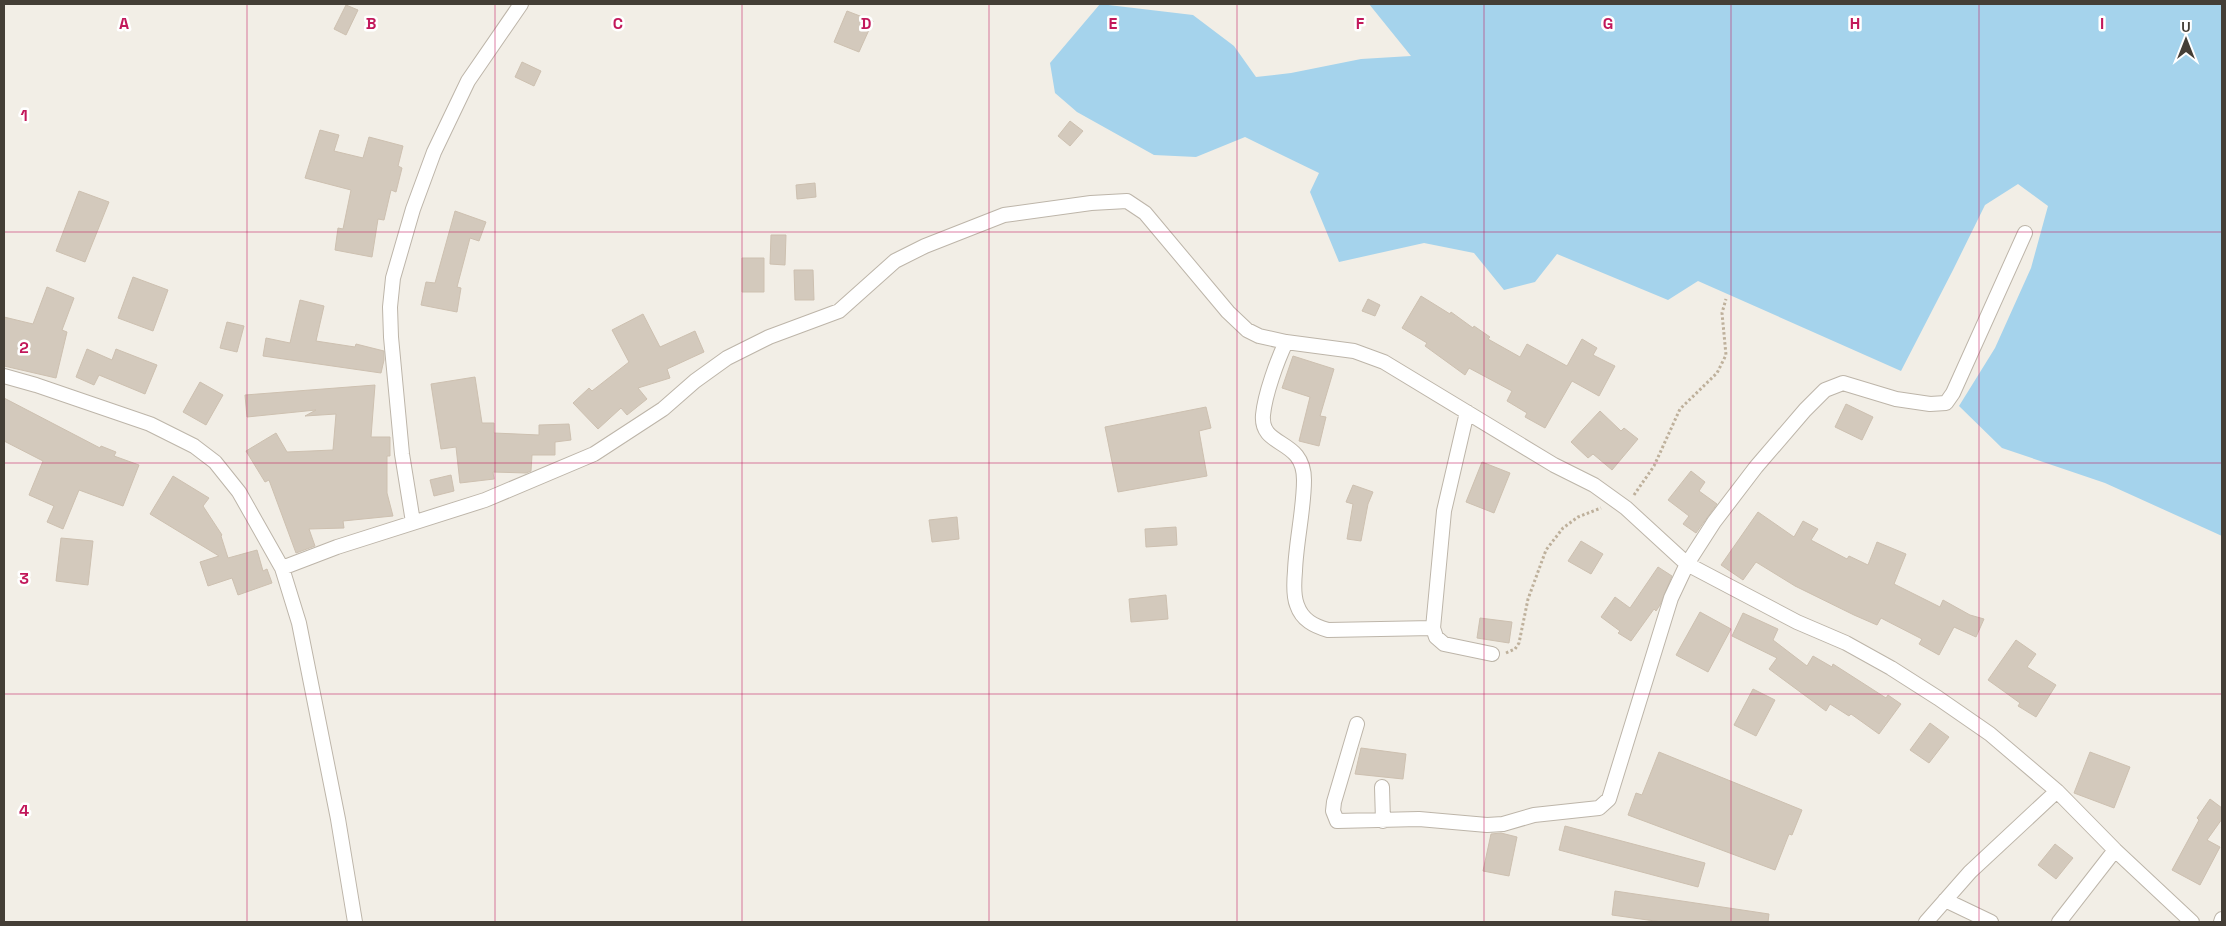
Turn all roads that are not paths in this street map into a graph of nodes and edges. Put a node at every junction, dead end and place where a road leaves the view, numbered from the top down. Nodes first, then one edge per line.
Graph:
1 (521, 4) edge
2 (2025, 233) dead end
3 (1286, 342) junction
4 (4, 376) edge
5 (1467, 412) junction
6 (413, 522) junction
7 (1687, 564) junction
8 (282, 568) junction
9 (1433, 628) junction
10 (1492, 654) road end
11 (1357, 724) dead end
12 (1382, 786) dead end
13 (2057, 791) junction
14 (1383, 821) junction
15 (2115, 850) junction
16 (1945, 900) junction
17 (2186, 920) edge
18 (355, 922) edge
19 (1926, 922) edge
20 (1991, 922) edge
21 (2059, 922) edge

1 - 6 street
2 - 7 street
3 - 5 street
3 - 6 street
3 - 9 street
4 - 8 street
5 - 7 street
5 - 9 street
6 - 8 street
7 - 13 street
7 - 14 street
8 - 18 street
9 - 10 street
11 - 14 street
12 - 14 street
13 - 15 street
13 - 16 street
15 - 17 street
15 - 21 street
16 - 19 street
16 - 20 street

